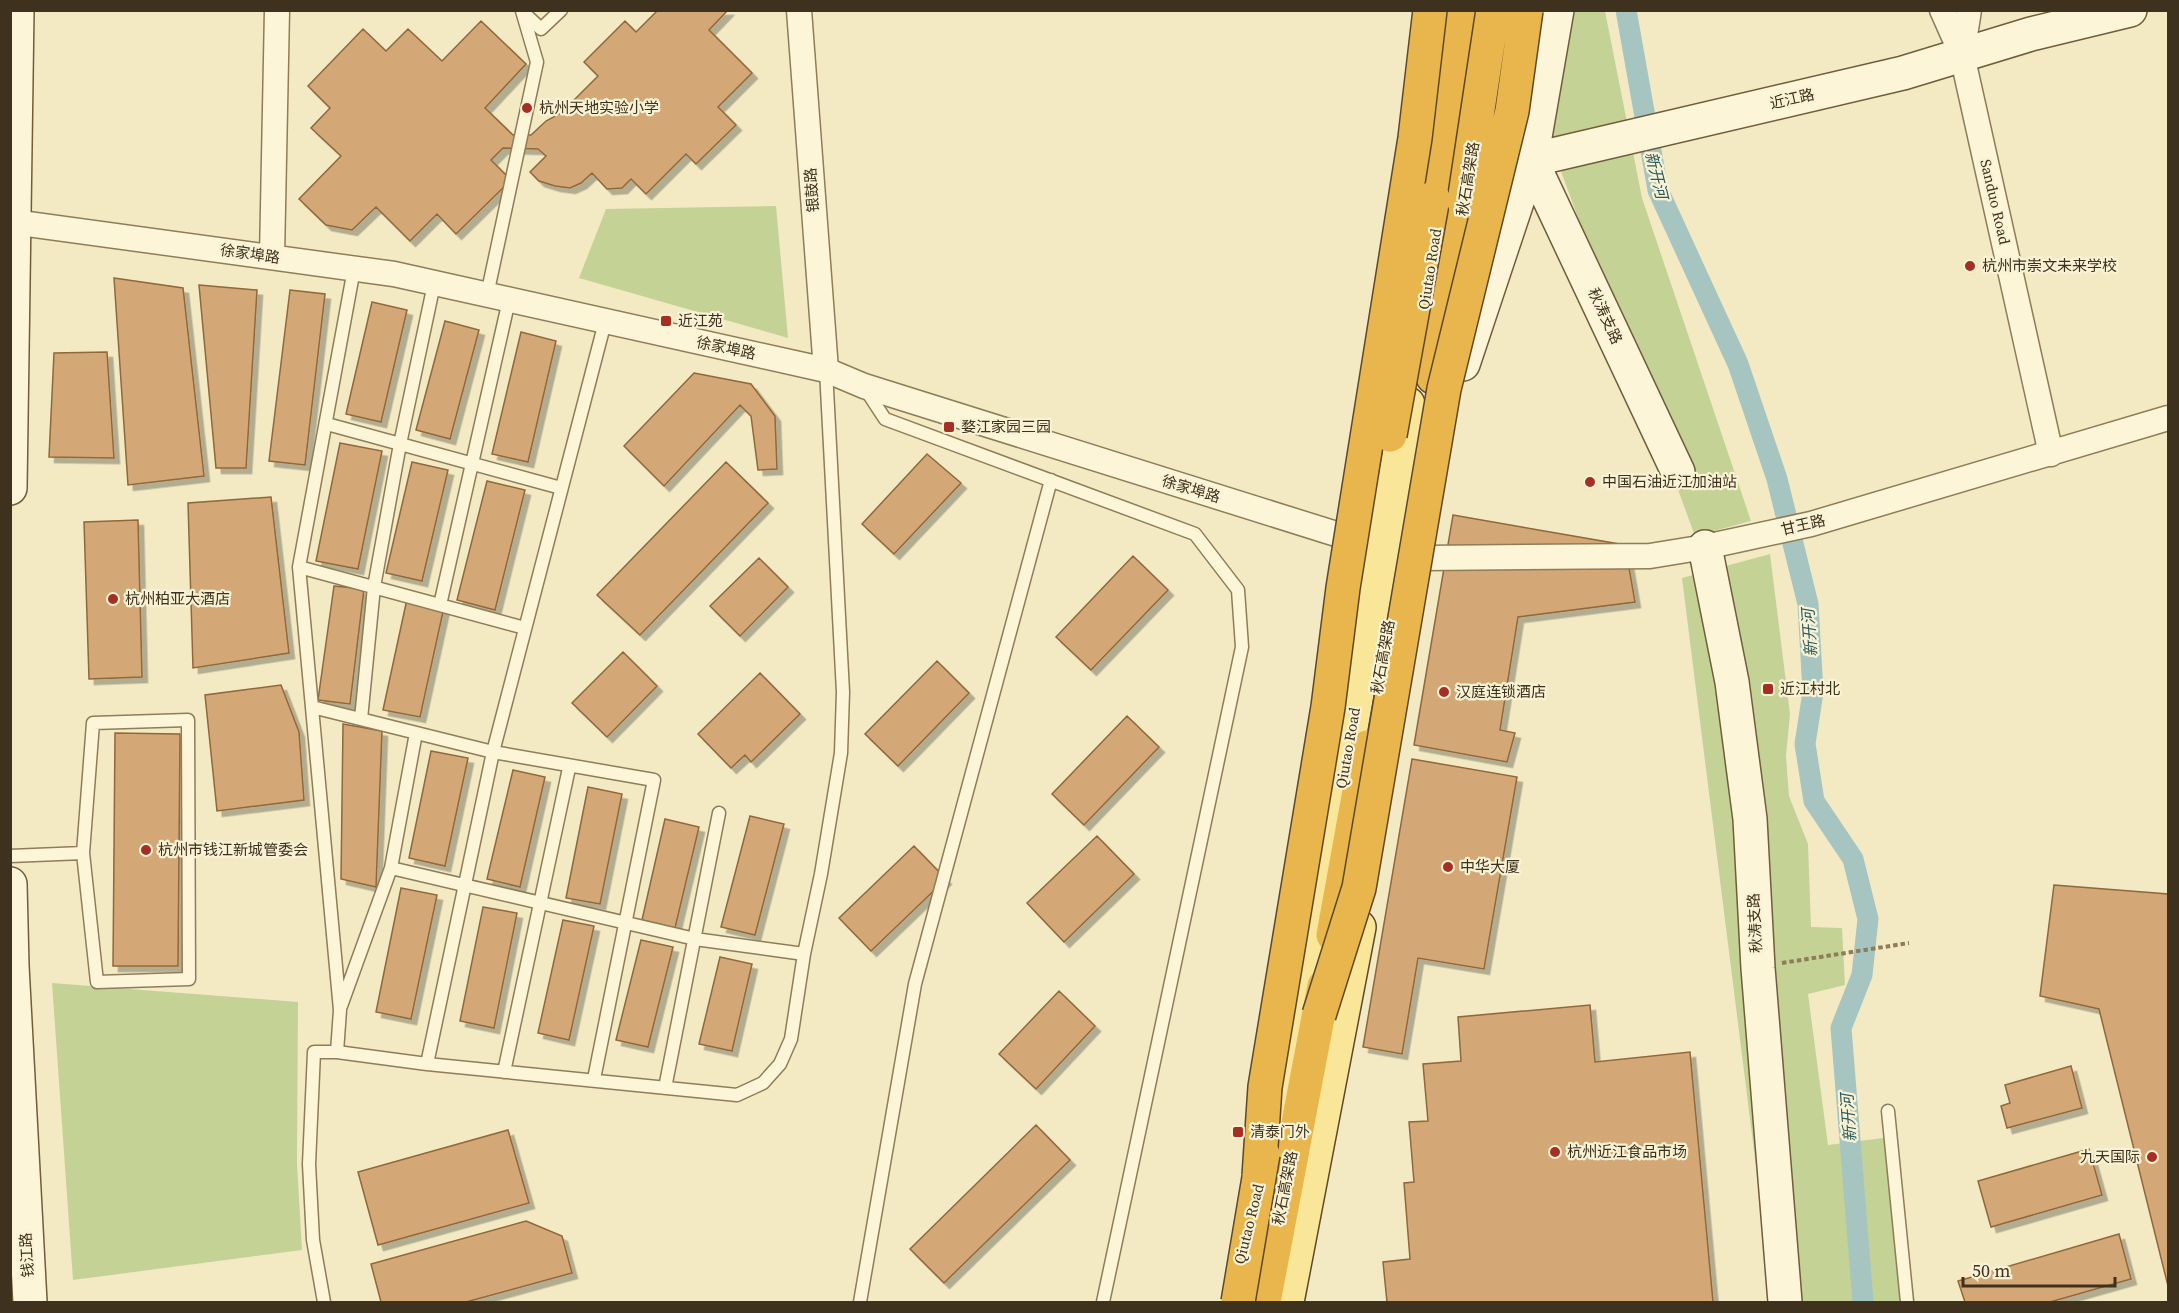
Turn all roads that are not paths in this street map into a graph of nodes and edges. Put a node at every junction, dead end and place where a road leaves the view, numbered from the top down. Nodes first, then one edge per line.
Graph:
1 (17, 10) edge
2 (277, 10) edge
3 (561, 10) edge
4 (799, 10) edge
5 (1430, 10) edge
6 (1461, 10) edge
7 (1467, 10) edge
8 (1493, 10) edge
9 (1513, 10) edge
10 (1526, 10) edge
11 (1557, 10) edge
12 (1942, 10) edge
13 (1969, 10) edge
14 (2130, 10) edge
15 (522, 11) edge
16 (1962, 55) junction
17 (1450, 149) junction
18 (1493, 154) junction
19 (1532, 160) junction
20 (12, 222) edge
21 (272, 257) junction
22 (354, 269) junction
23 (435, 284) junction
24 (498, 298) junction
25 (604, 322) junction
26 (826, 370) junction
27 (864, 386) junction
28 (1452, 397) junction
29 (2169, 418) edge
30 (327, 424) junction
31 (400, 444) junction
32 (2051, 454) junction
33 (470, 463) junction
34 (1678, 472) dead end
35 (1050, 480) junction
36 (10, 488) edge
37 (561, 488) junction
38 (1706, 547) junction
39 (1384, 549) junction
40 (1425, 558) junction
41 (298, 567) junction
42 (374, 587) junction
43 (440, 605) junction
44 (525, 628) junction
45 (312, 707) junction
46 (361, 719) junction
47 (416, 733) junction
48 (493, 752) junction
49 (569, 768) junction
50 (720, 813) dead end
51 (82, 853) junction
52 (10, 855) edge
53 (391, 868) junction
54 (10, 884) edge
55 (463, 885) junction
56 (539, 903) junction
57 (625, 924) junction
58 (695, 939) junction
59 (804, 954) junction
60 (340, 1010) junction
61 (1319, 1015) junction
62 (337, 1052) junction
63 (427, 1064) junction
64 (504, 1072) junction
65 (594, 1079) junction
66 (665, 1088) junction
67 (1888, 1111) dead end
68 (1259, 1176) junction
69 (30, 1302) edge
70 (324, 1302) edge
71 (860, 1302) edge
72 (1103, 1302) edge
73 (1229, 1302) edge
74 (1238, 1302) edge
75 (1264, 1302) edge
76 (1287, 1302) edge
77 (1785, 1302) edge
78 (1907, 1302) edge

1 - 20 street
2 - 21 street
3 - 15 lane
4 - 26 street, 银鼓路
5 - 68 highway, bridge
6 - 68 highway, 秋石高架路, bridge
7 - 17 main road, Qiutao Road
8 - 61 highway, 秋石高架路, bridge
9 - 18 main road
10 - 61 highway, bridge
11 - 19 street
12 - 16 street, Sanduo Road
13 - 16 street, Sanduo Road
14 - 16 street, 近江路
15 - 24 lane
16 - 19 street, 近江路
16 - 32 street, Sanduo Road
17 - 18 street, 近江路
17 - 39 main road, Qiutao Road
18 - 19 street, 近江路
18 - 28 main road
19 - 28 street
19 - 34 street, 秋涛支路
20 - 21 street, 徐家埠路
20 - 36 street
21 - 22 street, 徐家埠路
22 - 23 street, 徐家埠路
22 - 30 lane
23 - 24 street, 徐家埠路
23 - 31 lane
24 - 25 street, 徐家埠路
24 - 33 lane
25 - 26 street, 徐家埠路
25 - 37 lane
26 - 27 street, 徐家埠路
26 - 59 lane
27 - 35 lane
27 - 39 street, 徐家埠路
28 - 40 main road
29 - 32 street, 甘王路
30 - 31 lane
30 - 41 lane
31 - 33 lane
31 - 42 lane
32 - 38 street, 甘王路
33 - 37 lane
33 - 43 lane
35 - 71 lane
35 - 72 lane
37 - 44 lane
38 - 40 street, 甘王路
38 - 77 street, 秋涛支路
39 - 73 main road, Qiutao Road
40 - 76 main road
41 - 42 lane
41 - 45 lane
42 - 43 lane
42 - 46 lane
43 - 44 lane
44 - 48 lane
45 - 46 lane
45 - 60 lane
46 - 47 lane
47 - 48 lane
47 - 53 lane
48 - 49 lane
48 - 55 lane
49 - 56 lane
49 - 57 lane
50 - 58 lane
51 - 51 lane
51 - 52 lane
53 - 55 lane
53 - 60 lane
54 - 69 street, 钱江路
55 - 56 lane
55 - 63 lane
56 - 57 lane
56 - 64 lane
57 - 58 lane
57 - 65 lane
58 - 59 lane
58 - 66 lane
59 - 66 lane
60 - 62 lane
61 - 75 highway, 秋石高架路
62 - 63 lane
62 - 70 lane
63 - 64 lane
64 - 65 lane
65 - 66 lane
67 - 78 lane
68 - 74 highway, 秋石高架路, bridge

